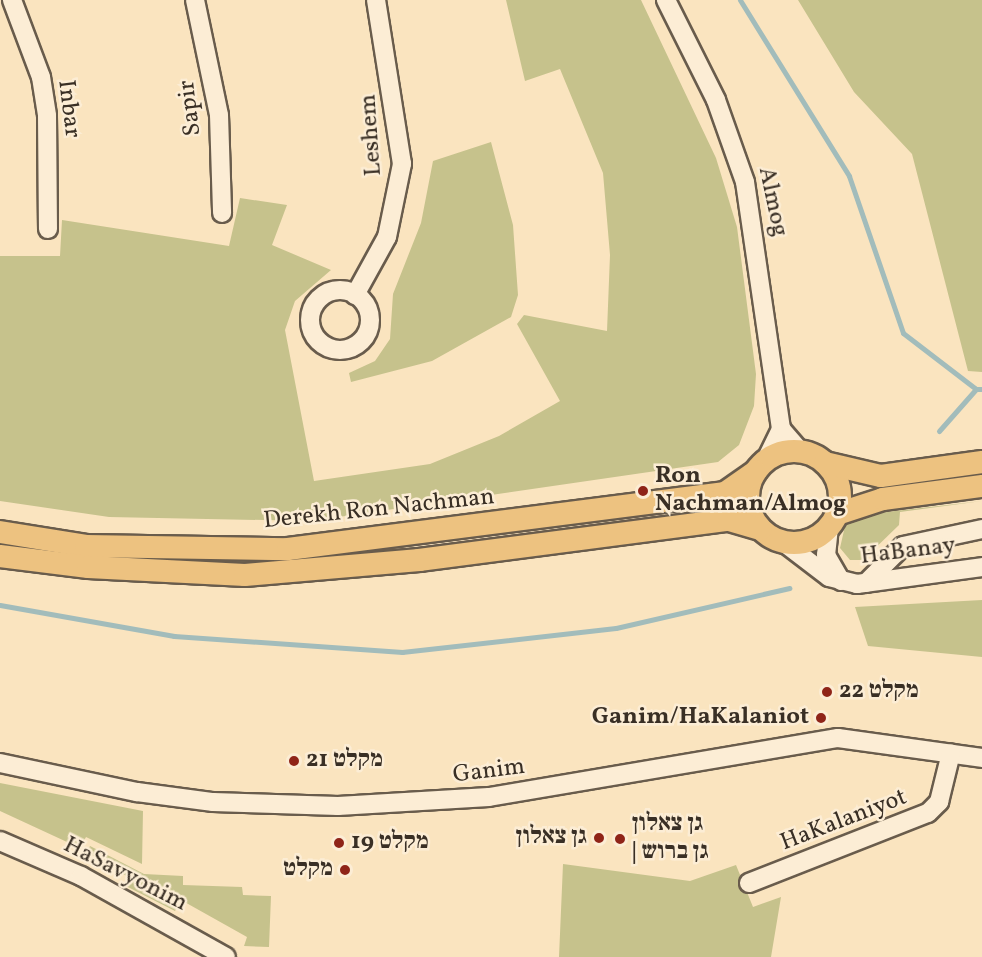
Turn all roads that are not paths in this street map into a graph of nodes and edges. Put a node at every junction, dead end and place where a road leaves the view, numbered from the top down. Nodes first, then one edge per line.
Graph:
1 (12, 0) edge
2 (195, 0) edge
3 (376, 0) edge
4 (666, 0) edge
5 (222, 213) dead end
6 (48, 229) dead end
7 (355, 295) dead end
8 (781, 429) junction
9 (801, 452) junction
10 (982, 462) edge
11 (825, 463) junction
12 (760, 467) junction
13 (982, 486) edge
14 (833, 521) junction
15 (761, 529) junction
16 (982, 529) edge
17 (0, 532) edge
18 (782, 542) junction
19 (0, 556) edge
20 (982, 567) edge
21 (841, 580) junction
22 (866, 583) junction
23 (951, 753) junction
24 (982, 758) edge
25 (0, 763) edge
26 (0, 841) edge
27 (748, 883) dead end
28 (226, 957) edge

1 - 6 street, Inbar
2 - 5 street, Sapir
3 - 7 street, Leshem
4 - 8 street, Almog
8 - 9 street
8 - 12 street
9 - 11 main road
9 - 12 main road
10 - 11 main road
11 - 14 main road
12 - 15 main road
12 - 17 main road, Derekh Ron Nachman
13 - 14 main road
14 - 18 main road
14 - 21 street, HaBanay
15 - 18 main road
15 - 19 main road
16 - 22 street
18 - 21 street, HaBanay
20 - 22 street, HaBanay
21 - 22 street, HaBanay
23 - 24 street, Ganim
23 - 25 street, Ganim
23 - 27 street, HaKalaniyot
26 - 28 street, HaSavyonim

